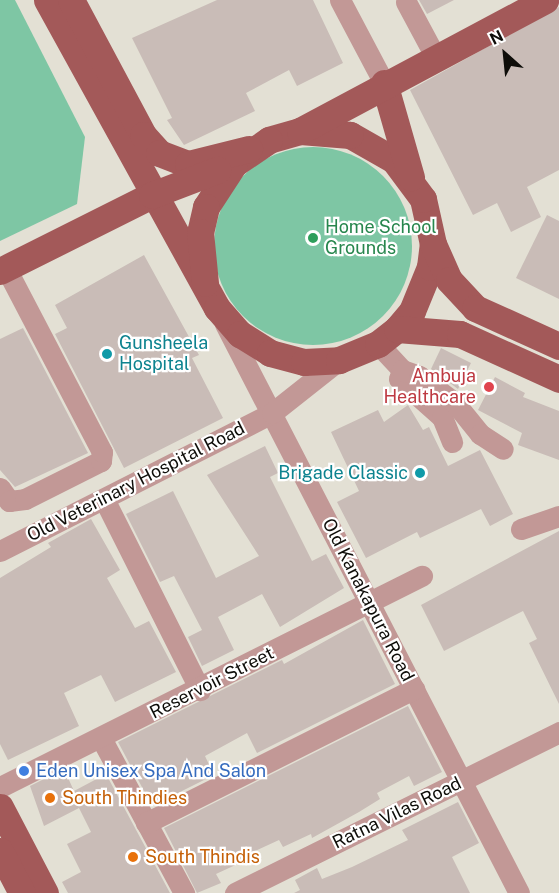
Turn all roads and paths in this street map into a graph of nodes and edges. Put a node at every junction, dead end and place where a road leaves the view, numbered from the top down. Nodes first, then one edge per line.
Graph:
1 (47, 0) edge
2 (71, 0) edge
3 (340, 0) edge
4 (545, 0) edge
5 (406, 2) dead end
6 (435, 57) junction
7 (384, 83) junction
8 (300, 131) junction
9 (244, 156) junction
10 (411, 179) junction
11 (152, 195) junction
12 (433, 244) junction
13 (3, 269) edge
14 (205, 283) junction
15 (217, 308) junction
16 (388, 337) junction
17 (559, 346) edge
18 (339, 360) junction
19 (402, 370) junction
20 (559, 379) edge
21 (272, 413) junction
22 (452, 442) dead end
23 (503, 449) dead end
24 (0, 488) edge
25 (104, 499) junction
26 (559, 516) edge
27 (520, 529) dead end
28 (0, 551) edge
29 (422, 576) dead end
30 (369, 603) junction
31 (414, 689) junction
32 (200, 690) junction
33 (559, 732) edge
34 (101, 738) junction
35 (460, 782) junction
36 (0, 787) edge
37 (0, 807) edge
38 (146, 823) junction
39 (0, 851) edge
40 (13, 889) edge
41 (45, 893) edge
42 (184, 893) edge
43 (235, 893) edge
44 (519, 893) edge

1 - 11 main road
2 - 9 main road
3 - 7 street
4 - 6 main road
5 - 6 street
6 - 7 main road
7 - 8 main road
7 - 10 main road
8 - 9 main road
8 - 10 main road
9 - 11 main road
9 - 14 main road
10 - 12 main road
11 - 13 main road
11 - 14 main road
12 - 16 main road
12 - 17 main road
13 - 24 street
14 - 15 main road
15 - 18 main road
15 - 21 street, Old Kanakapura Road
16 - 18 main road
16 - 19 street
16 - 20 main road
18 - 21 street, Old Veterinary Hospital Road
19 - 22 street
19 - 23 street
21 - 25 street, Old Veterinary Hospital Road
21 - 30 street, Old Kanakapura Road
25 - 28 street, Old Veterinary Hospital Road
25 - 32 street
26 - 27 street
29 - 30 street, Reservoir Street
30 - 31 street, Old Kanakapura Road
30 - 32 street, Reservoir Street
31 - 35 street, Old Kanakapura Road
31 - 38 street
32 - 34 street, Reservoir Street
33 - 35 street, Ratna Vilas Road
34 - 36 street, Reservoir Street
34 - 38 street
35 - 43 street, Ratna Vilas Road
35 - 44 street, Old Kanakapura Road
37 - 41 main road
38 - 42 street
39 - 40 main road

